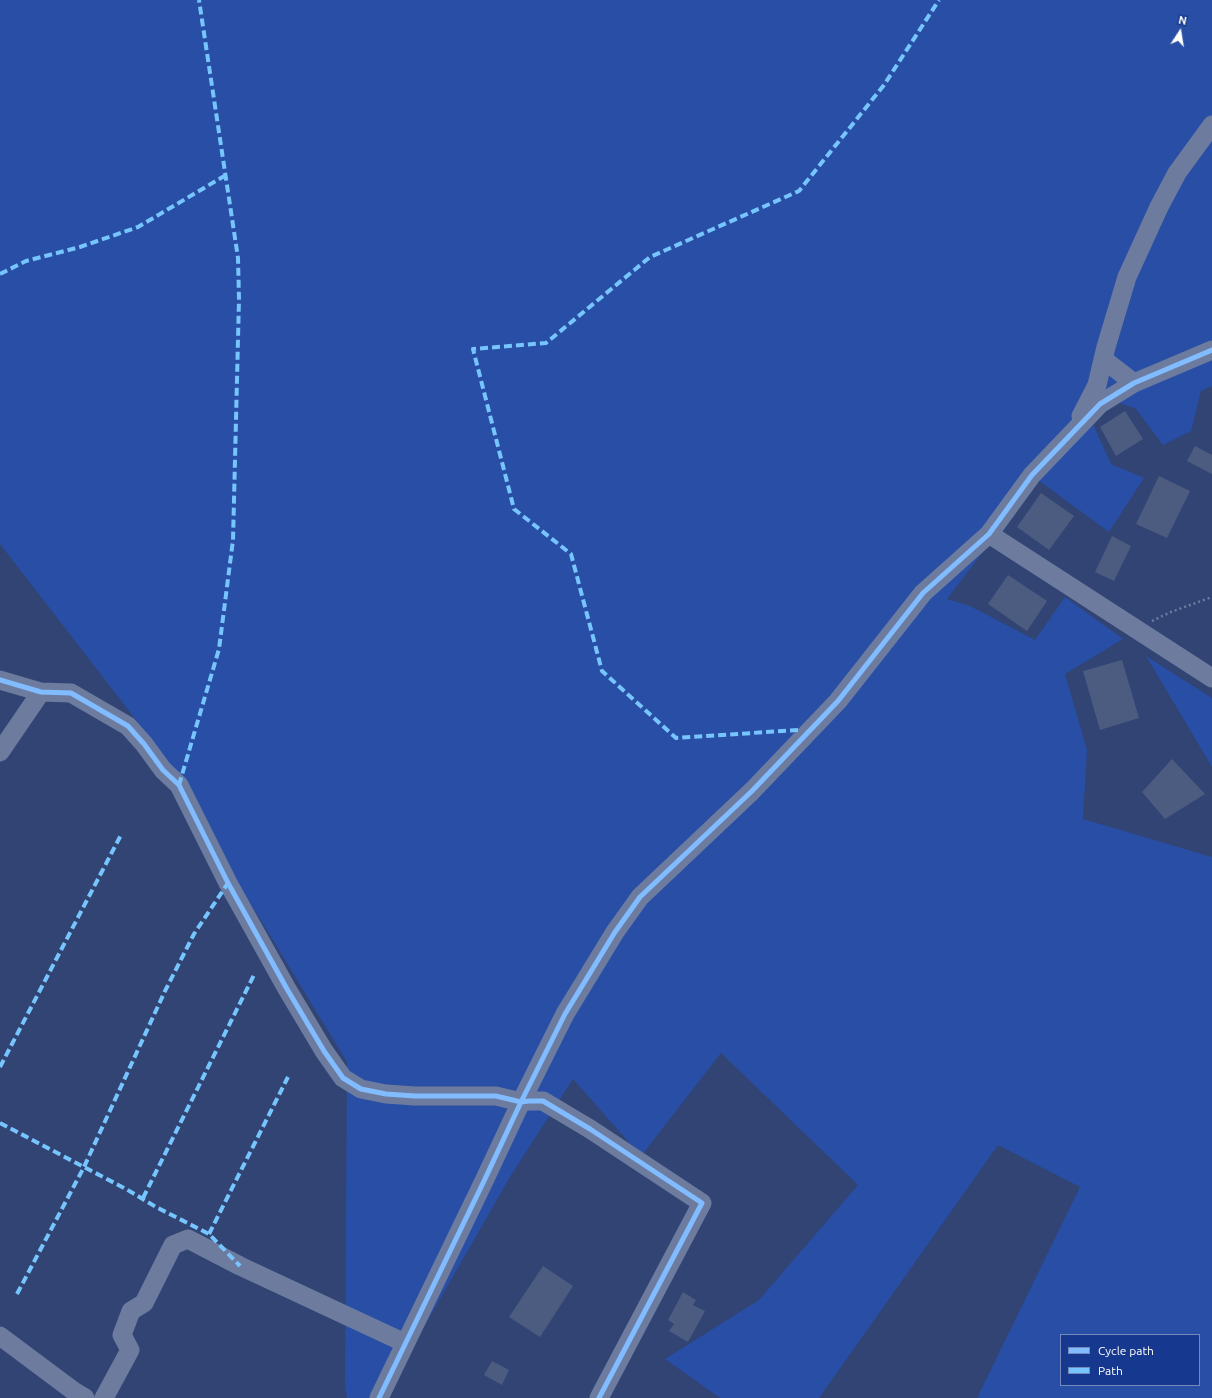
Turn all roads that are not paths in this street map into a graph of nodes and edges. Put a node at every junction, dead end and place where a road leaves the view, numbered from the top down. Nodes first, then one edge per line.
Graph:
1 (1212, 125) edge
2 (1212, 350) edge
3 (1103, 359) junction
4 (1134, 383) junction
5 (1072, 433) junction
6 (989, 534) junction
7 (1212, 678) edge
8 (0, 680) edge
9 (41, 692) junction
10 (0, 752) edge
11 (520, 1102) junction
12 (0, 1336) edge
13 (405, 1343) junction
14 (85, 1398) edge
15 (104, 1398) edge
16 (379, 1398) edge
17 (599, 1398) edge

1 - 3 street
2 - 4 street
3 - 4 street
3 - 5 street
4 - 5 street
5 - 6 street
6 - 7 street
6 - 11 street
8 - 9 street
9 - 10 street
9 - 11 street
11 - 13 street
11 - 17 street
12 - 14 street
13 - 15 street
13 - 16 street

